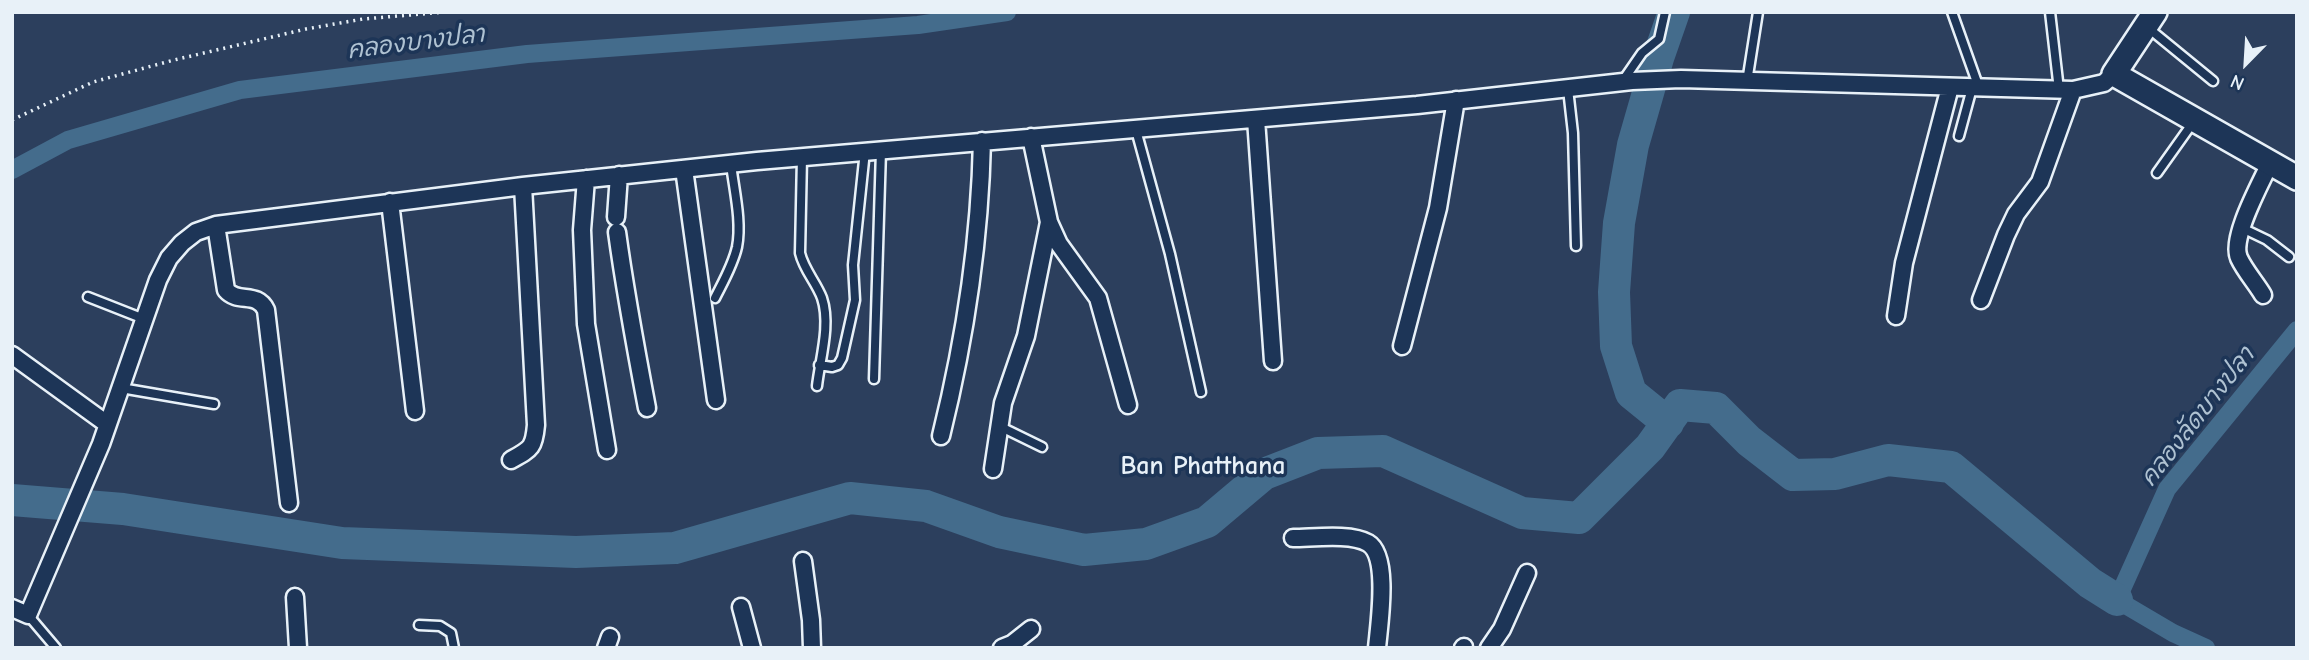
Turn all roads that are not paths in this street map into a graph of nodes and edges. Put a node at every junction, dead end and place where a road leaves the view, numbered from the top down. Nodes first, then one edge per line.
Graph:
1 (1665, 12) edge
2 (1758, 12) edge
3 (1952, 12) edge
4 (2050, 12) edge
5 (2150, 19) edge
6 (2114, 74) junction
7 (2213, 80) dead end
8 (1627, 82) junction
9 (1747, 82) junction
10 (1950, 87) junction
11 (1976, 88) junction
12 (1568, 89) junction
13 (2066, 90) junction
14 (1456, 100) junction
15 (1256, 119) junction
16 (2194, 121) junction
17 (1136, 130) junction
18 (1959, 136) dead end
19 (1031, 137) junction
20 (982, 141) junction
21 (873, 151) junction
22 (802, 157) junction
23 (2270, 163) junction
24 (731, 164) junction
25 (684, 169) junction
26 (2157, 173) dead end
27 (619, 175) junction
28 (2297, 178) edge
29 (586, 179) junction
30 (523, 186) junction
31 (390, 202) junction
32 (1049, 222) junction
33 (216, 225) junction
34 (2242, 228) junction
35 (1576, 246) dead end
36 (2289, 257) dead end
37 (2263, 295) dead end
38 (88, 297) dead end
39 (715, 298) dead end
40 (1981, 300) dead end
41 (1896, 316) dead end
42 (144, 319) junction
43 (1402, 346) dead end
44 (12, 355) edge
45 (1273, 361) dead end
46 (819, 365) junction
47 (874, 379) dead end
48 (817, 386) dead end
49 (121, 387) junction
50 (1201, 392) dead end
51 (716, 400) dead end
52 (214, 404) dead end
53 (1128, 405) dead end
54 (647, 408) dead end
55 (415, 411) dead end
56 (107, 424) junction
57 (999, 426) junction
58 (941, 436) dead end
59 (1042, 446) dead end
60 (607, 450) dead end
61 (511, 460) dead end
62 (993, 469) dead end
63 (289, 503) dead end
64 (1293, 538) dead end
65 (803, 561) dead end
66 (1527, 573) dead end
67 (295, 597) dead end
68 (741, 607) dead end
69 (12, 608) edge
70 (28, 615) junction
71 (419, 625) dead end
72 (1031, 629) dead end
73 (56, 648) edge
74 (298, 648) edge
75 (454, 648) edge
76 (752, 648) edge
77 (812, 648) edge
78 (1002, 648) edge
79 (1377, 648) edge
80 (1489, 648) edge

1 - 8 lane
2 - 9 lane
3 - 11 lane
4 - 13 lane
5 - 6 street
5 - 7 lane
6 - 13 street
6 - 16 street
8 - 9 street
8 - 12 street
9 - 10 street
10 - 11 street
10 - 41 street
11 - 13 street
11 - 18 lane
12 - 14 street
12 - 35 lane
13 - 40 street
14 - 15 street
14 - 43 street
15 - 17 street
15 - 45 street
16 - 23 street
16 - 26 lane
17 - 19 street
17 - 50 lane
19 - 20 street
19 - 32 street
20 - 21 street
20 - 58 street
21 - 22 street
21 - 46 lane
21 - 47 lane
22 - 24 street
22 - 46 lane
23 - 28 street
23 - 34 street
24 - 25 street
24 - 39 lane
25 - 27 street
25 - 51 street
27 - 29 street
27 - 54 street
29 - 30 street
29 - 60 street
30 - 31 street
30 - 61 street
31 - 33 street
31 - 55 street
32 - 53 street
32 - 57 street
33 - 42 street
33 - 63 street
34 - 36 lane
34 - 37 street
38 - 42 lane
42 - 49 street
44 - 56 street
46 - 48 lane
49 - 52 lane
49 - 56 street
56 - 70 street
57 - 59 lane
57 - 62 street
64 - 79 street
65 - 77 street
66 - 80 street
67 - 74 street
68 - 76 street
69 - 70 street
70 - 73 lane
71 - 75 lane
72 - 78 street

